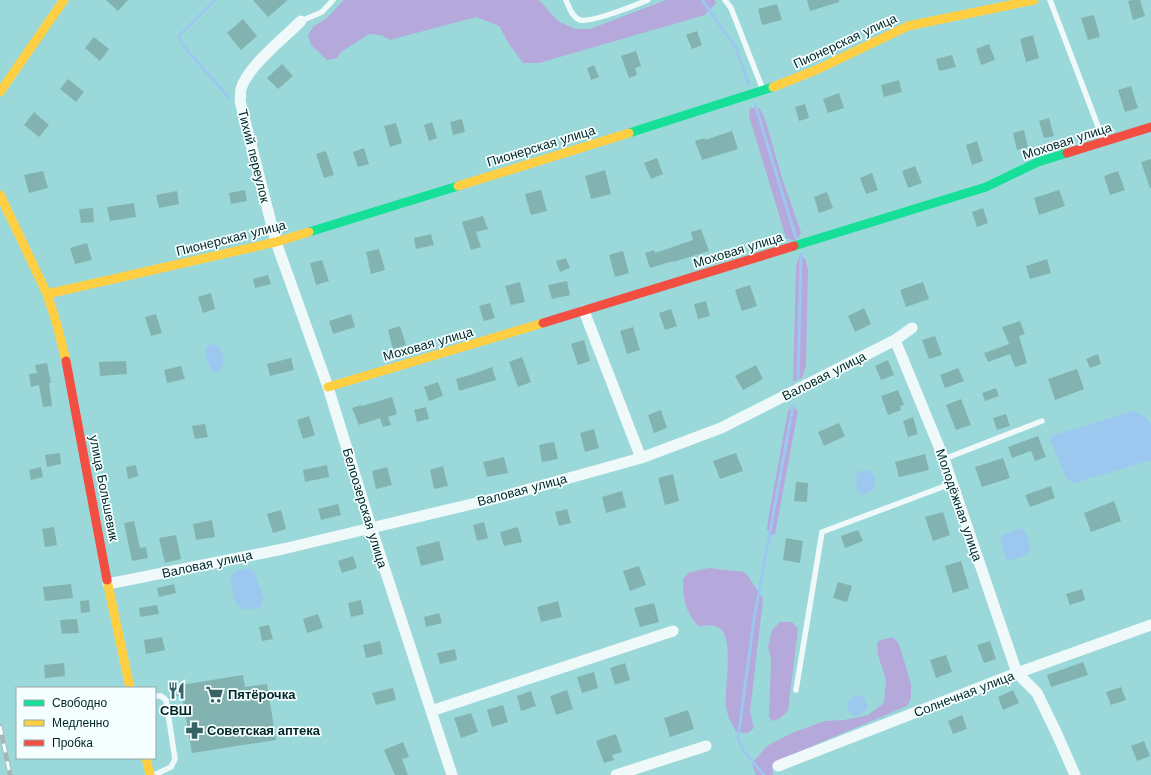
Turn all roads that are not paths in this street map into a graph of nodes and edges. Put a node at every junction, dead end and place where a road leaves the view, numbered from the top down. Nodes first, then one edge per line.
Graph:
1 (64, 0) edge
2 (333, 0) edge
3 (566, 0) edge
4 (648, 0) edge
5 (725, 0) edge
6 (1034, 0) edge
7 (1050, 0) edge
8 (301, 21) joint
9 (763, 91) junction
10 (0, 92) edge
11 (1151, 127) edge
12 (1104, 142) junction
13 (0, 195) edge
14 (276, 242) junction
15 (47, 294) junction
16 (584, 311) junction
17 (912, 328) dead end
18 (895, 340) junction
19 (328, 387) junction
20 (1042, 421) dead end
21 (641, 458) junction
22 (944, 459) junction
23 (953, 483) junction
24 (371, 527) junction
25 (108, 584) junction
26 (1151, 625) edge
27 (673, 631) dead end
28 (1017, 673) junction
29 (130, 687) edge
30 (796, 690) dead end
31 (156, 696) edge
32 (431, 711) junction
33 (706, 746) dead end
34 (146, 759) edge
35 (778, 766) dead end
36 (150, 775) edge
37 (154, 775) edge
38 (452, 775) edge
39 (616, 775) edge
40 (1075, 775) edge

1 - 10 street
2 - 8 lane
3 - 4 lane
5 - 9 lane
6 - 9 street, Пионерская улица
7 - 12 lane
8 - 14 street, Тихий переулок
9 - 14 street, Пионерская улица
11 - 12 street, Моховая улица
12 - 16 street, Моховая улица
13 - 15 street, улица Большевик
14 - 15 street, Пионерская улица
14 - 19 street, Белоозерская улица
15 - 25 street, улица Большевик
16 - 19 street, Моховая улица
16 - 21 street
17 - 18 street, Валовая улица
18 - 21 street, Валовая улица
18 - 22 street, Молодёжная улица
19 - 24 street, Белоозерская улица
20 - 22 lane
21 - 24 street, Валовая улица
22 - 23 street, Молодёжная улица
23 - 28 street, Молодёжная улица
23 - 30 lane
24 - 25 street, Валовая улица
24 - 32 street, Белоозерская улица
25 - 29 street, улица Большевик
26 - 28 street, Солнечная улица
27 - 32 street
28 - 35 street, Солнечная улица
28 - 40 street
31 - 37 lane
32 - 38 street, Белоозерская улица
33 - 39 street
34 - 36 street

